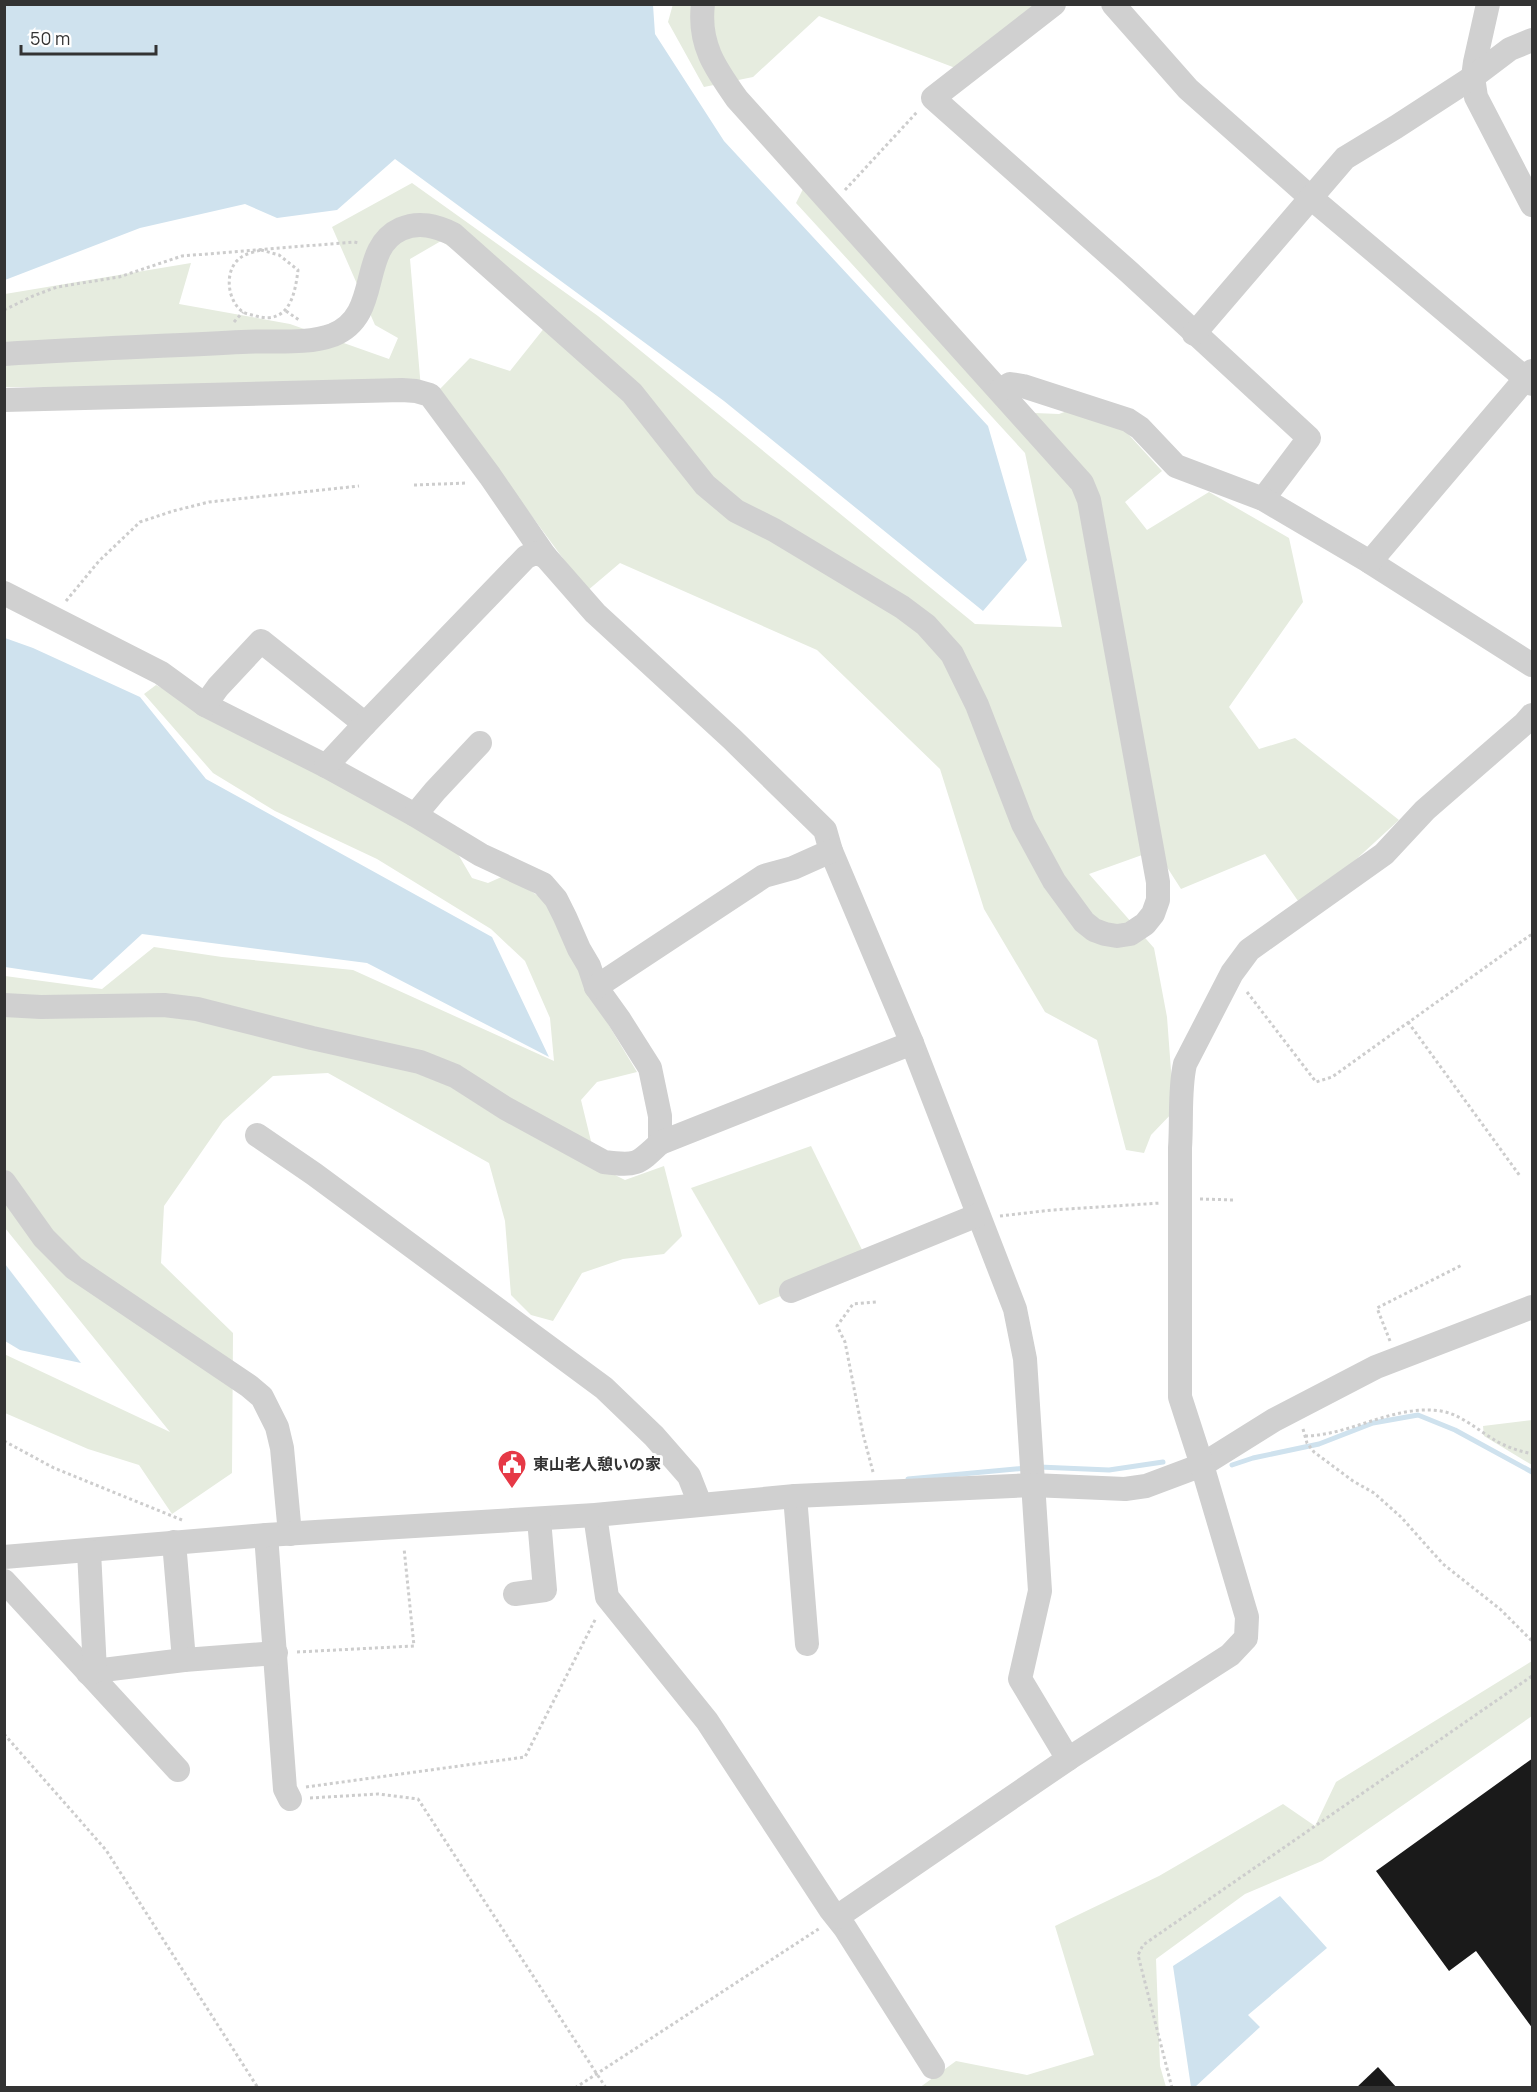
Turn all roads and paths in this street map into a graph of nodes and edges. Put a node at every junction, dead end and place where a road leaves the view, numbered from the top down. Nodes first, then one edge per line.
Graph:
1 (703, 4) edge
2 (1054, 4) edge
3 (1113, 4) edge
4 (1488, 4) edge
5 (1533, 40) edge
6 (1473, 77) junction
7 (933, 98) junction
8 (1310, 197) junction
9 (831, 204) junction
10 (1533, 205) edge
11 (354, 242) dead end
12 (261, 250) junction
13 (4, 310) edge
14 (1194, 334) junction
15 (4, 354) edge
16 (1530, 378) edge
17 (1000, 390) junction
18 (4, 400) edge
19 (490, 476) junction
20 (414, 485) dead end
21 (360, 486) dead end
22 (1263, 499) junction
23 (545, 556) junction
24 (1370, 562) junction
25 (4, 593) edge
26 (53, 617) junction
27 (1533, 664) edge
28 (205, 705) junction
29 (1533, 714) edge
30 (365, 724) junction
31 (480, 743) dead end
32 (326, 766) junction
33 (415, 815) junction
34 (831, 851) junction
35 (1533, 934) edge
36 (1232, 973) junction
37 (596, 987) junction
38 (4, 1005) edge
39 (1408, 1022) junction
40 (912, 1044) junction
41 (257, 1135) dead end
42 (660, 1143) junction
43 (1520, 1176) dead end
44 (4, 1182) edge
45 (1234, 1200) dead end
46 (1179, 1201) junction
47 (980, 1219) junction
48 (1462, 1265) dead end
49 (791, 1291) dead end
50 (877, 1302) dead end
51 (1533, 1307) edge
52 (1397, 1359) junction
53 (1287, 1413) junction
54 (1305, 1436) junction
55 (4, 1441) edge
56 (1533, 1454) edge
57 (1202, 1465) junction
58 (1032, 1485) junction
59 (878, 1491) junction
60 (795, 1497) junction
61 (700, 1504) junction
62 (596, 1515) junction
63 (539, 1519) junction
64 (402, 1525) junction
65 (290, 1534) junction
66 (266, 1535) junction
67 (185, 1541) junction
68 (88, 1551) junction
69 (4, 1557) edge
70 (4, 1581) edge
71 (515, 1594) dead end
72 (607, 1597) junction
73 (1533, 1641) edge
74 (807, 1644) dead end
75 (276, 1653) junction
76 (184, 1660) junction
77 (92, 1672) junction
78 (1533, 1676) edge
79 (4, 1734) edge
80 (1068, 1759) junction
81 (178, 1770) dead end
82 (287, 1794) junction
83 (837, 1917) junction
84 (933, 2067) dead end
85 (597, 2073) junction
86 (258, 2088) edge
87 (575, 2088) edge
88 (606, 2088) edge
89 (1172, 2088) edge

1 - 9 street
2 - 7 street
3 - 8 street
4 - 6 street
5 - 6 street
6 - 8 street
6 - 10 street
7 - 9 path
7 - 14 street
8 - 14 street
8 - 16 street
9 - 17 street
11 - 12 path
12 - 12 path
12 - 13 path
14 - 22 street
15 - 17 street
16 - 24 street
17 - 22 street
18 - 19 street
19 - 20 path
19 - 23 street
21 - 26 path
22 - 24 street
23 - 30 street
23 - 34 street
24 - 27 street
25 - 26 street
26 - 28 street
28 - 30 street
28 - 32 street
29 - 36 street
30 - 32 street
31 - 33 street
32 - 33 street
33 - 37 street
34 - 37 street
34 - 40 street
35 - 39 path
36 - 39 path
36 - 46 street
37 - 42 street
38 - 42 street
39 - 43 path
40 - 42 street
40 - 47 street
41 - 61 street
44 - 65 street
45 - 46 path
46 - 47 path
46 - 57 street
47 - 49 street
47 - 58 street
48 - 52 path
50 - 59 path
51 - 52 street
52 - 53 street
53 - 54 path
53 - 57 street
54 - 56 path
54 - 73 path
55 - 67 path
57 - 58 street
57 - 80 street
58 - 59 street
58 - 80 street
59 - 60 street
60 - 61 street
60 - 74 street
61 - 62 street
62 - 63 street
62 - 72 street
63 - 64 street
63 - 71 street
64 - 65 street
64 - 75 path
65 - 66 street
66 - 67 street
66 - 75 street
67 - 68 street
67 - 76 street
68 - 69 street
68 - 77 street
70 - 77 street
72 - 82 path
72 - 83 street
75 - 76 street
75 - 82 street
76 - 77 street
77 - 81 street
78 - 89 path
79 - 86 path
80 - 83 street
82 - 85 path
83 - 84 street
83 - 85 path
85 - 87 path
85 - 88 path

